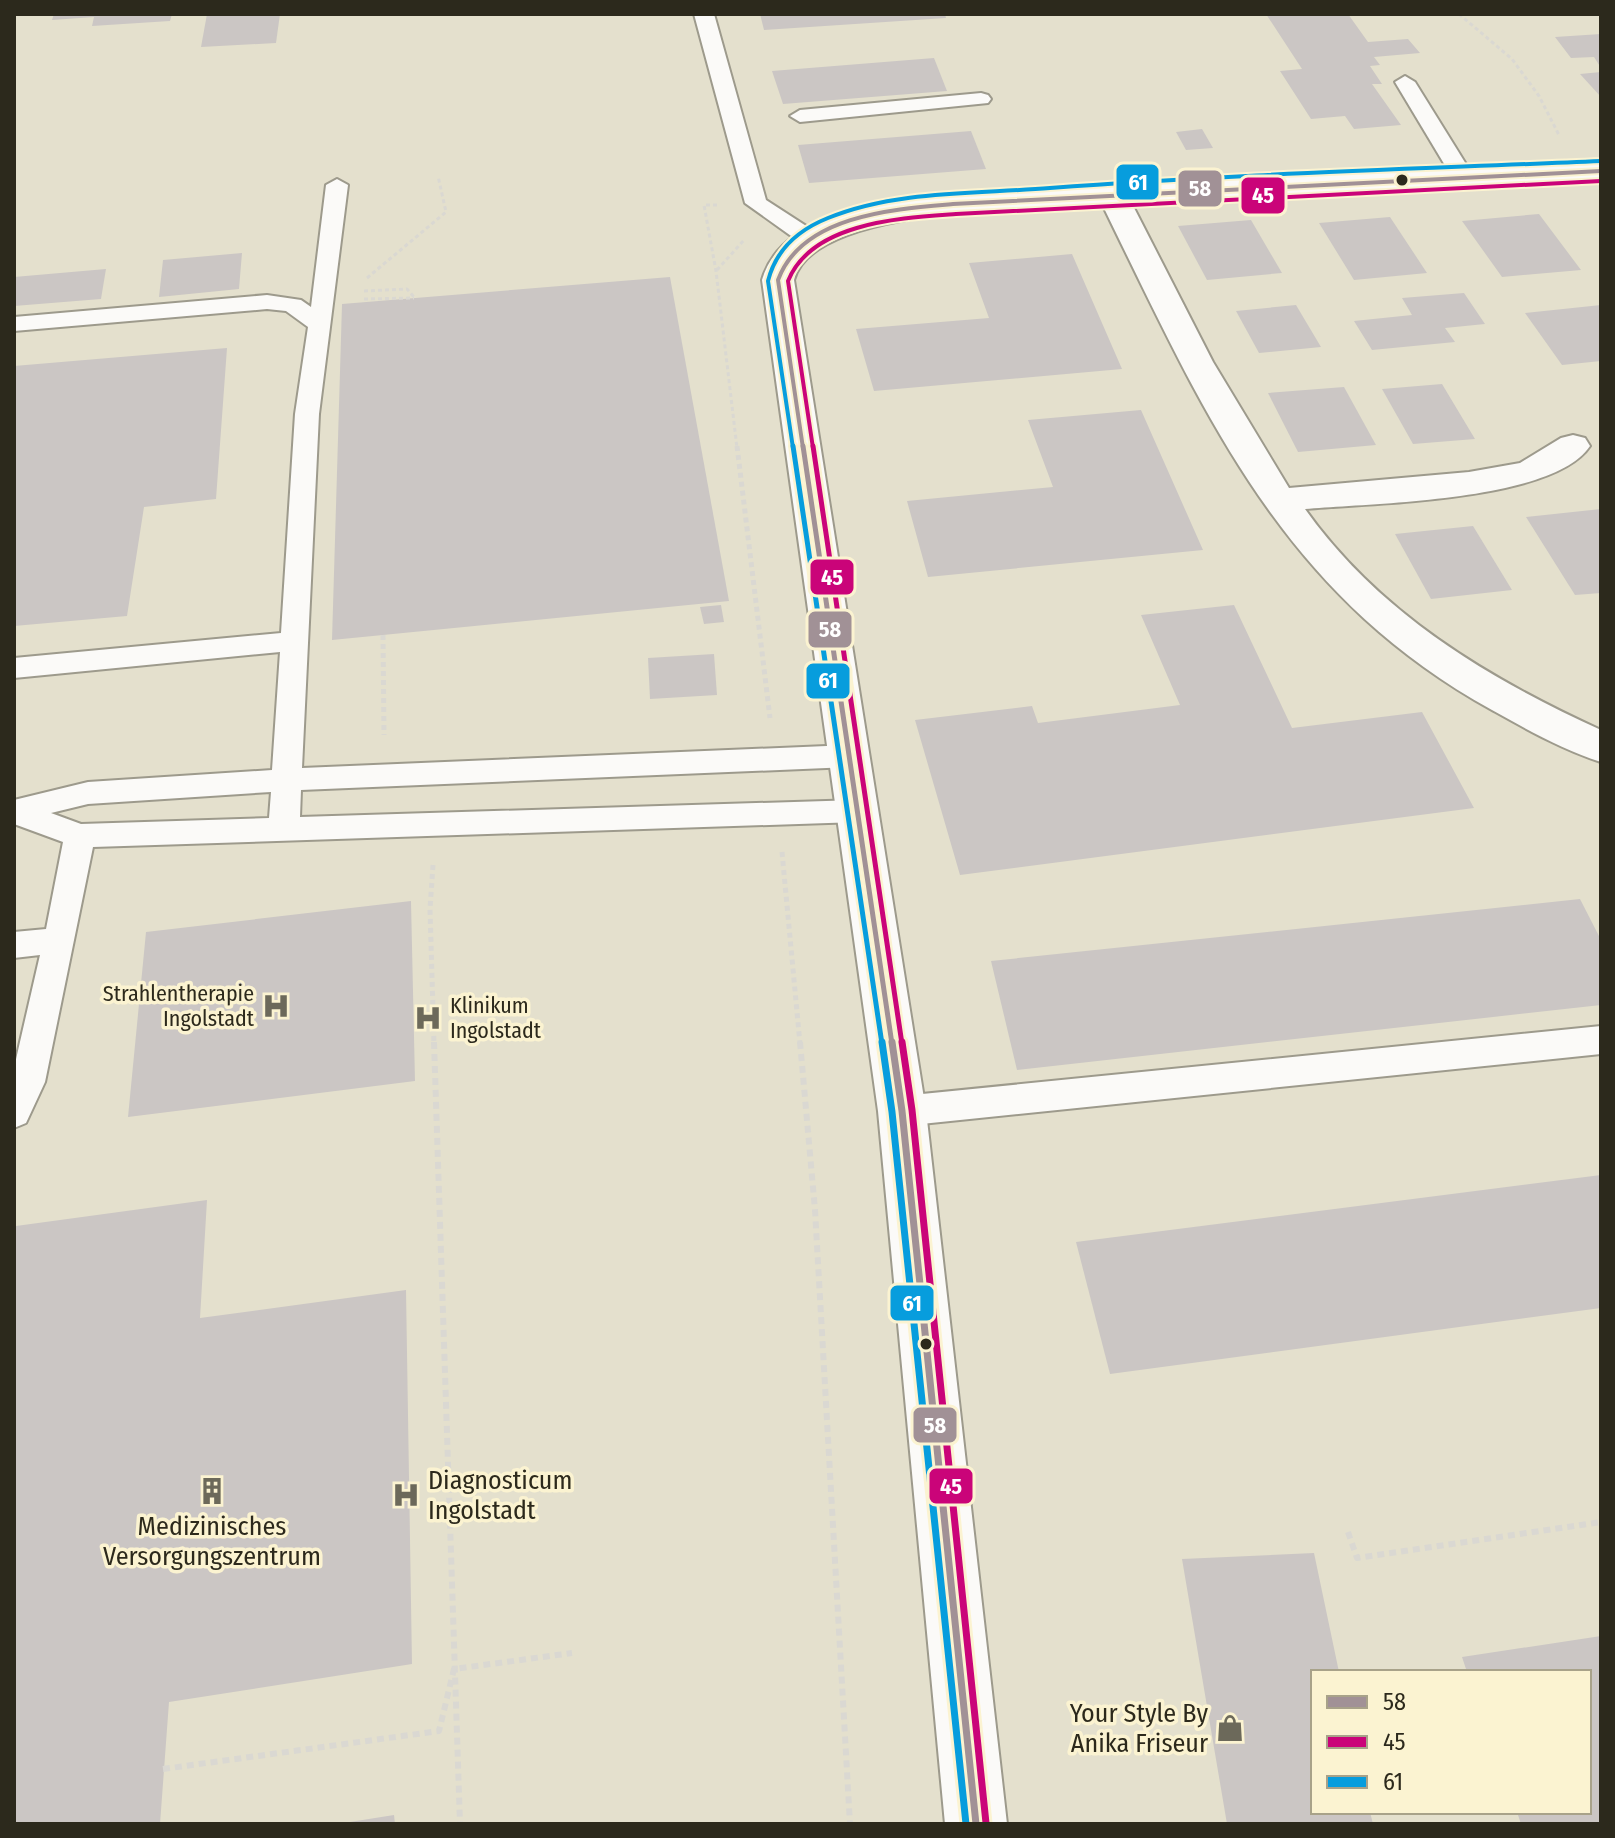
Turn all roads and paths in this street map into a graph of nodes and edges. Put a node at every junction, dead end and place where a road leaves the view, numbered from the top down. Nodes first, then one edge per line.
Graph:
1 (704, 14) edge
2 (1459, 14) edge
3 (1405, 82) dead end
4 (981, 99) dead end
5 (800, 116) dead end
6 (1588, 172) edge
7 (438, 176) dead end
8 (1463, 177) junction
9 (337, 185) dead end
10 (1112, 194) junction
11 (809, 238) junction
12 (716, 271) dead end
13 (351, 292) junction
14 (324, 295) junction
15 (293, 305) junction
16 (14, 324) edge
17 (320, 325) junction
18 (1573, 446) dead end
19 (1278, 500) junction
20 (292, 641) junction
21 (14, 668) edge
22 (1601, 747) edge
23 (850, 756) junction
24 (775, 759) junction
25 (286, 780) junction
26 (858, 811) junction
27 (14, 812) edge
28 (780, 815) junction
29 (284, 828) junction
30 (80, 836) junction
31 (434, 857) dead end
32 (60, 940) junction
33 (14, 945) edge
34 (1601, 1040) edge
35 (902, 1111) junction
36 (14, 1113) edge
37 (1601, 1522) edge
38 (1348, 1532) dead end
39 (572, 1653) dead end
40 (454, 1669) junction
41 (163, 1769) dead end
42 (460, 1824) edge
43 (850, 1824) edge
44 (976, 1824) edge

1 - 11 lane
2 - 6 path
3 - 8 lane
4 - 5 lane
6 - 8 street
7 - 13 path
8 - 10 street
9 - 14 lane
10 - 11 street
10 - 19 street
11 - 23 street
12 - 24 path
13 - 13 path
13 - 14 path
14 - 15 lane
14 - 17 lane
15 - 16 lane
15 - 17 lane
17 - 20 lane
18 - 19 street
19 - 22 street
20 - 21 lane
20 - 25 lane
23 - 24 lane
23 - 26 street
24 - 25 lane
25 - 27 lane
25 - 29 lane
26 - 28 lane
26 - 35 street
27 - 30 lane
28 - 29 lane
28 - 43 path
29 - 30 lane
30 - 32 lane
31 - 40 path
32 - 33 lane
32 - 36 lane
34 - 35 lane
35 - 44 street
37 - 38 path
39 - 40 path
40 - 41 path
40 - 42 path

